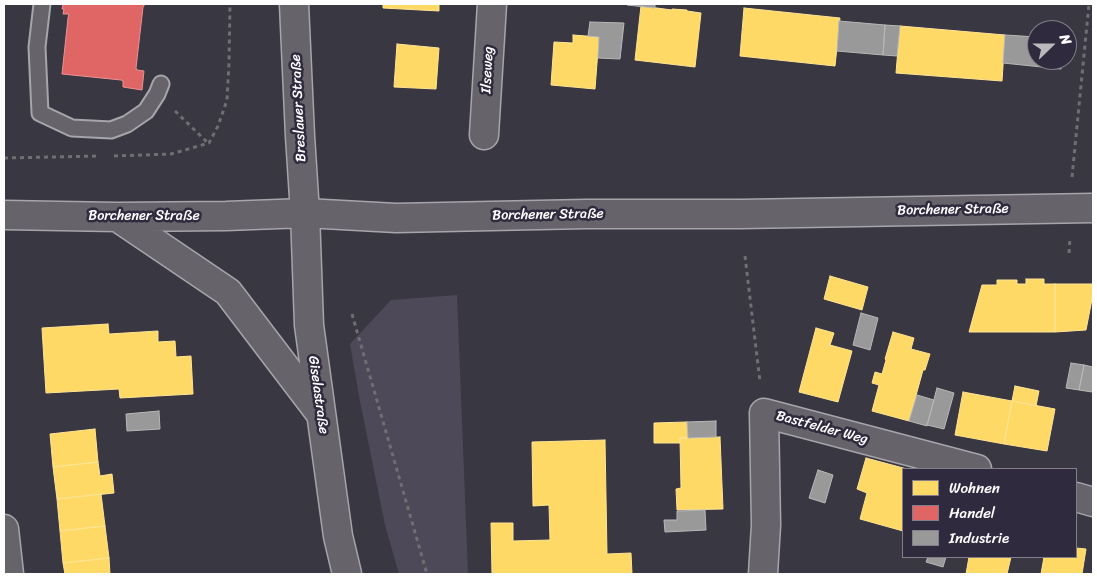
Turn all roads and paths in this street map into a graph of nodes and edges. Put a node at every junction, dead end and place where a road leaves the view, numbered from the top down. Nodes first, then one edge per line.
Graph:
1 (42, 4) edge
2 (230, 4) edge
3 (294, 4) edge
4 (492, 4) edge
5 (1089, 4) edge
6 (159, 89) joint
7 (484, 135) dead end
8 (1072, 171) dead end
9 (1093, 208) edge
10 (306, 213) junction
11 (4, 215) edge
12 (117, 217) junction
13 (745, 256) dead end
14 (352, 314) dead end
15 (764, 412) junction
16 (321, 414) junction
17 (974, 468) edge
18 (1077, 497) edge
19 (1093, 502) edge
20 (4, 529) edge
21 (9, 574) edge
22 (347, 574) edge
23 (428, 574) edge
24 (763, 574) edge

1 - 6 lane
2 - 6 path
3 - 10 main road, Breslauer Straße
4 - 7 main road, Ilseweg
5 - 8 path
9 - 10 main road, Borchener Straße
10 - 12 main road, Borchener Straße
10 - 16 main road, Giselastraße
11 - 12 main road, Borchener Straße
12 - 16 main road
13 - 15 path
14 - 23 path
15 - 17 main road, Bastfelder Weg
15 - 24 main road, Bastfelder Weg
16 - 22 main road, Giselastraße
18 - 19 main road
20 - 21 main road

